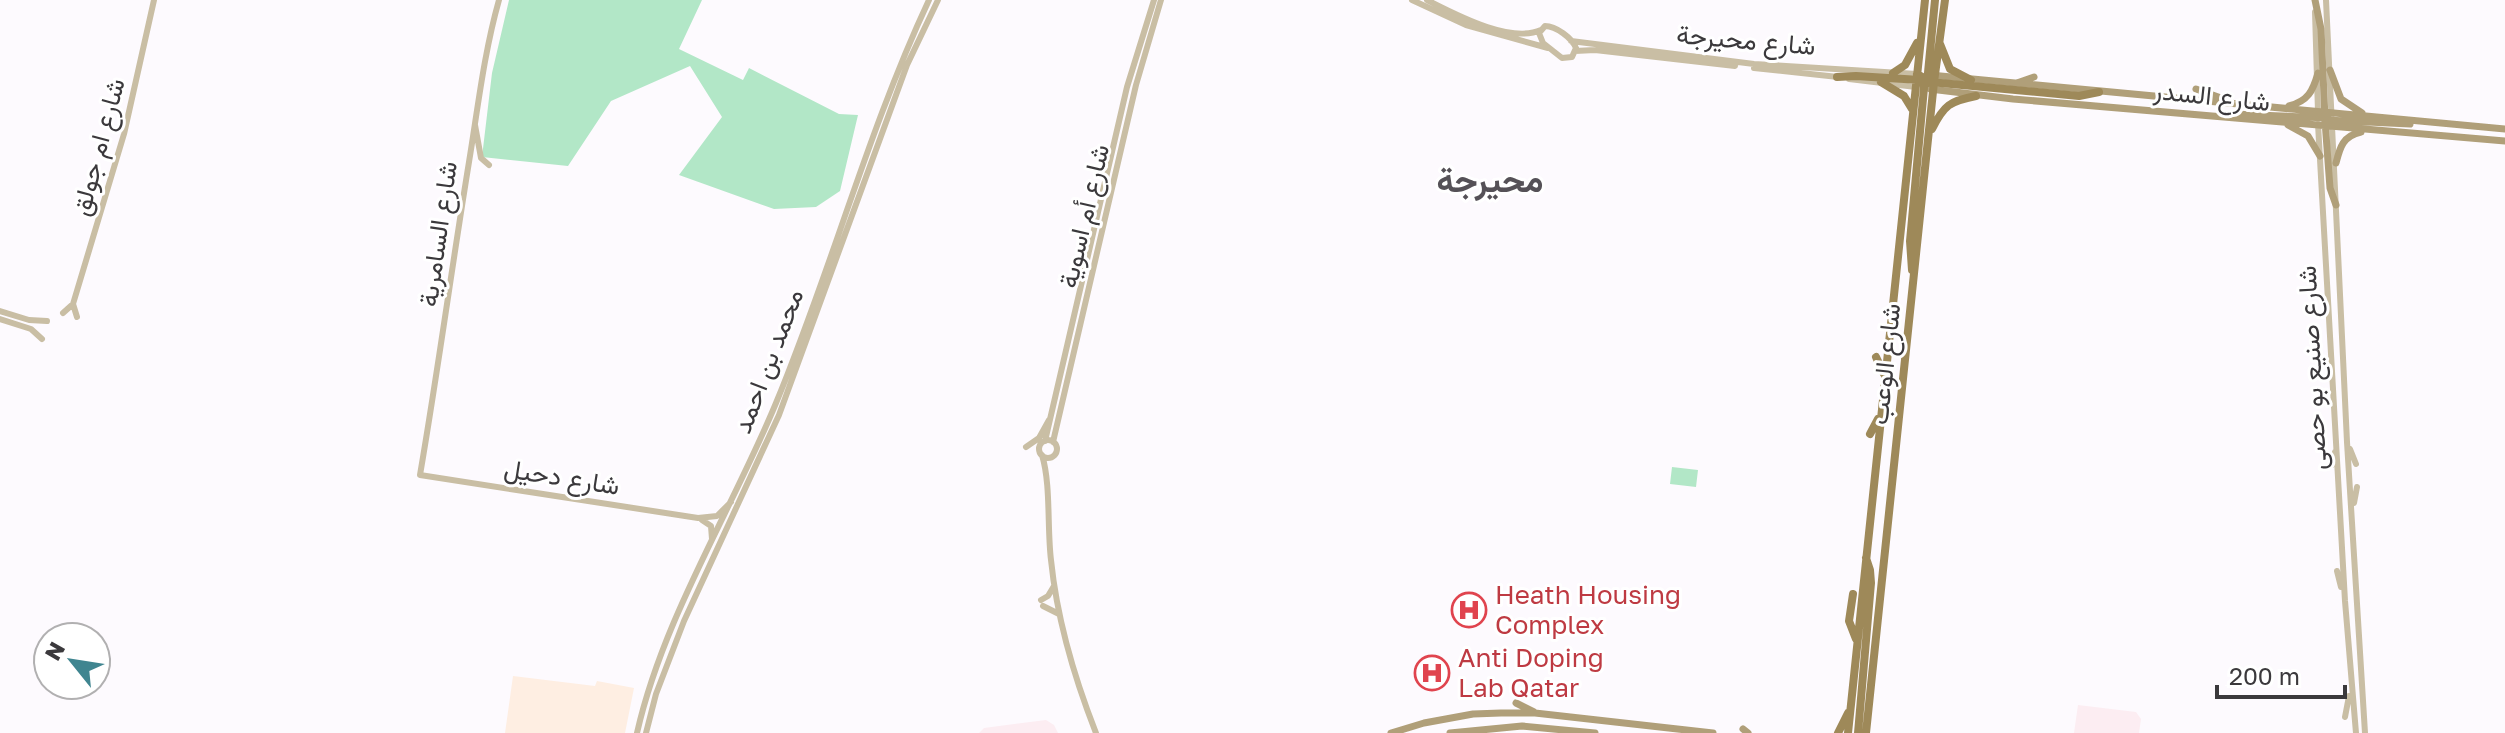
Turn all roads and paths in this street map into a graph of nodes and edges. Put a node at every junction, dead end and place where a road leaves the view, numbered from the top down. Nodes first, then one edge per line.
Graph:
1 (154, 0) edge
2 (499, 0) edge
3 (929, 0) edge
4 (938, 0) edge
5 (1154, 0) edge
6 (1161, 0) edge
7 (1412, 0) edge
8 (1427, 0) edge
9 (1925, 0) edge
10 (1935, 0) edge
11 (1945, 0) edge
12 (2315, 0) edge
13 (2326, 0) edge
14 (1922, 27) junction
15 (1541, 30) junction
16 (1571, 41) junction
17 (1939, 41) junction
18 (1548, 48) junction
19 (1575, 51) junction
20 (2330, 70) junction
21 (1893, 73) junction
22 (2318, 73) junction
23 (1837, 77) junction
24 (2034, 77) dead end
25 (1971, 80) junction
26 (1925, 81) junction
27 (1881, 82) junction
28 (2014, 84) junction
29 (2196, 89) dead end
30 (2099, 92) junction
31 (1976, 96) junction
32 (2230, 102) junction
33 (2083, 105) junction
34 (2283, 107) junction
35 (2100, 114) dead end
36 (2217, 116) junction
37 (2367, 116) junction
38 (1912, 118) junction
39 (2325, 119) junction
40 (2428, 122) junction
41 (2282, 123) junction
42 (475, 124) junction
43 (2505, 129) edge
44 (2375, 130) junction
45 (1929, 133) junction
46 (2505, 141) edge
47 (2320, 156) junction
48 (2336, 163) junction
49 (489, 165) dead end
50 (2336, 205) junction
51 (1914, 278) junction
52 (73, 304) junction
53 (0, 311) edge
54 (63, 313) dead end
55 (77, 317) dead end
56 (0, 319) edge
57 (47, 321) dead end
58 (42, 339) dead end
59 (1876, 357) dead end
60 (1885, 377) junction
61 (1054, 410) junction
62 (1881, 415) junction
63 (1870, 434) dead end
64 (2337, 441) junction
65 (1049, 442) junction
66 (2347, 442) junction
67 (1026, 447) dead end
68 (1042, 455) junction
69 (1052, 457) junction
70 (2356, 464) dead end
71 (2332, 465) dead end
72 (1046, 470) junction
73 (420, 475) joint
74 (2357, 487) dead end
75 (731, 502) junction
76 (2351, 515) junction
77 (698, 518) junction
78 (711, 546) junction
79 (1865, 558) junction
80 (2337, 571) dead end
81 (1054, 586) junction
82 (1853, 594) dead end
83 (2345, 601) junction
84 (1059, 614) junction
85 (1857, 640) junction
86 (2351, 685) junction
87 (1516, 703) dead end
88 (1851, 705) junction
89 (1535, 713) junction
90 (1552, 715) junction
91 (2345, 717) dead end
92 (1551, 728) junction
93 (637, 733) edge
94 (646, 733) edge
95 (1096, 733) edge
96 (1391, 733) edge
97 (1450, 733) edge
98 (1595, 733) edge
99 (1713, 733) edge
100 (1838, 733) edge
101 (1848, 733) edge
102 (1858, 733) edge
103 (1868, 733) edge
104 (2356, 733) edge
105 (2365, 733) edge

1 - 52 street, شارع ام جولق
2 - 42 street, شارع السامرية
3 - 75 street, محمد بن احمد
4 - 94 street, محمد بن احمد
5 - 61 street, شارع أم اسوية
6 - 65 street, شارع أم اسوية
7 - 18 street
8 - 15 street
9 - 14 main road, شارع الوعب
10 - 26 main road
11 - 17 main road, شارع الوعب
12 - 22 street, شارع صنيع بو حصى
12 - 39 main road
13 - 20 street, شارع صنيع بو حصى
14 - 21 main road
14 - 26 main road, شارع الوعب
15 - 16 street, شارع محيرجة
15 - 18 street
16 - 19 street
16 - 21 street, شارع محيرجة
17 - 25 main road
17 - 26 main road, شارع الوعب
18 - 19 street, شارع محيرجة
19 - 23 street, شارع محيرجة
20 - 37 main road
20 - 39 street, شارع صنيع بو حصى
21 - 26 street, شارع محيرجة
22 - 34 main road
22 - 39 street, شارع صنيع بو حصى
23 - 26 main road
23 - 27 street, شارع محيرجة
24 - 28 main road
25 - 26 main road, شارع السدر
25 - 28 main road, شارع السدر
26 - 27 street, شارع محيرجة
26 - 30 main road
26 - 31 main road, شارع السدر
26 - 38 main road, شارع الوعب
26 - 45 main road, شارع الوعب
26 - 51 main road
27 - 38 main road
28 - 30 main road, شارع السدر
29 - 32 main road
30 - 32 main road, شارع السدر
31 - 33 main road, شارع السدر
31 - 45 main road
32 - 34 main road, شارع السدر
33 - 35 main road
33 - 36 main road, شارع السدر
34 - 39 main road, شارع السدر
36 - 39 main road
36 - 41 main road, شارع السدر
37 - 39 main road, شارع السدر
37 - 40 main road, شارع السدر
38 - 60 main road, شارع الوعب
39 - 40 main road
39 - 41 main road, شارع السدر
39 - 44 main road, شارع السدر
39 - 47 street, شارع صنيع بو حصى
39 - 48 street, شارع صنيع بو حصى
39 - 50 main road
40 - 43 main road, شارع السدر
41 - 47 main road
42 - 49 street
42 - 73 street, شارع السامرية
44 - 46 main road, شارع السدر
44 - 48 main road
45 - 51 main road, شارع الوعب
47 - 64 street, شارع صنيع بو حصى
48 - 50 street, شارع صنيع بو حصى
50 - 66 street, شارع صنيع بو حصى
51 - 103 main road, شارع الوعب
52 - 54 street
52 - 55 street
53 - 57 street
56 - 58 street
59 - 60 main road
60 - 62 main road, شارع الوعب
61 - 65 street, شارع أم اسوية
61 - 67 street
62 - 63 main road
62 - 79 main road, شارع الوعب
64 - 71 street
64 - 83 street, شارع صنيع بو حصى
65 - 68 street
65 - 69 street
66 - 70 street
66 - 76 street, شارع صنيع بو حصى
68 - 69 street
68 - 72 street
69 - 72 street
72 - 81 street
73 - 77 street, شارع دحيل
74 - 76 street
75 - 77 street
75 - 78 street, محمد بن احمد
76 - 105 street, شارع صنيع بو حصى
77 - 78 street
78 - 93 street, محمد بن احمد
79 - 85 main road, شارع الوعب
79 - 102 main road
80 - 83 street
81 - 84 street
81 - 84 street
82 - 85 main road
83 - 86 street, شارع صنيع بو حصى
84 - 95 street
85 - 88 main road, شارع الوعب
86 - 91 street
86 - 104 street, شارع صنيع بو حصى
87 - 89 main road
88 - 100 main road
88 - 101 main road, شارع الوعب
89 - 90 main road
89 - 96 main road
90 - 92 main road
90 - 99 main road
92 - 97 main road
92 - 98 main road

